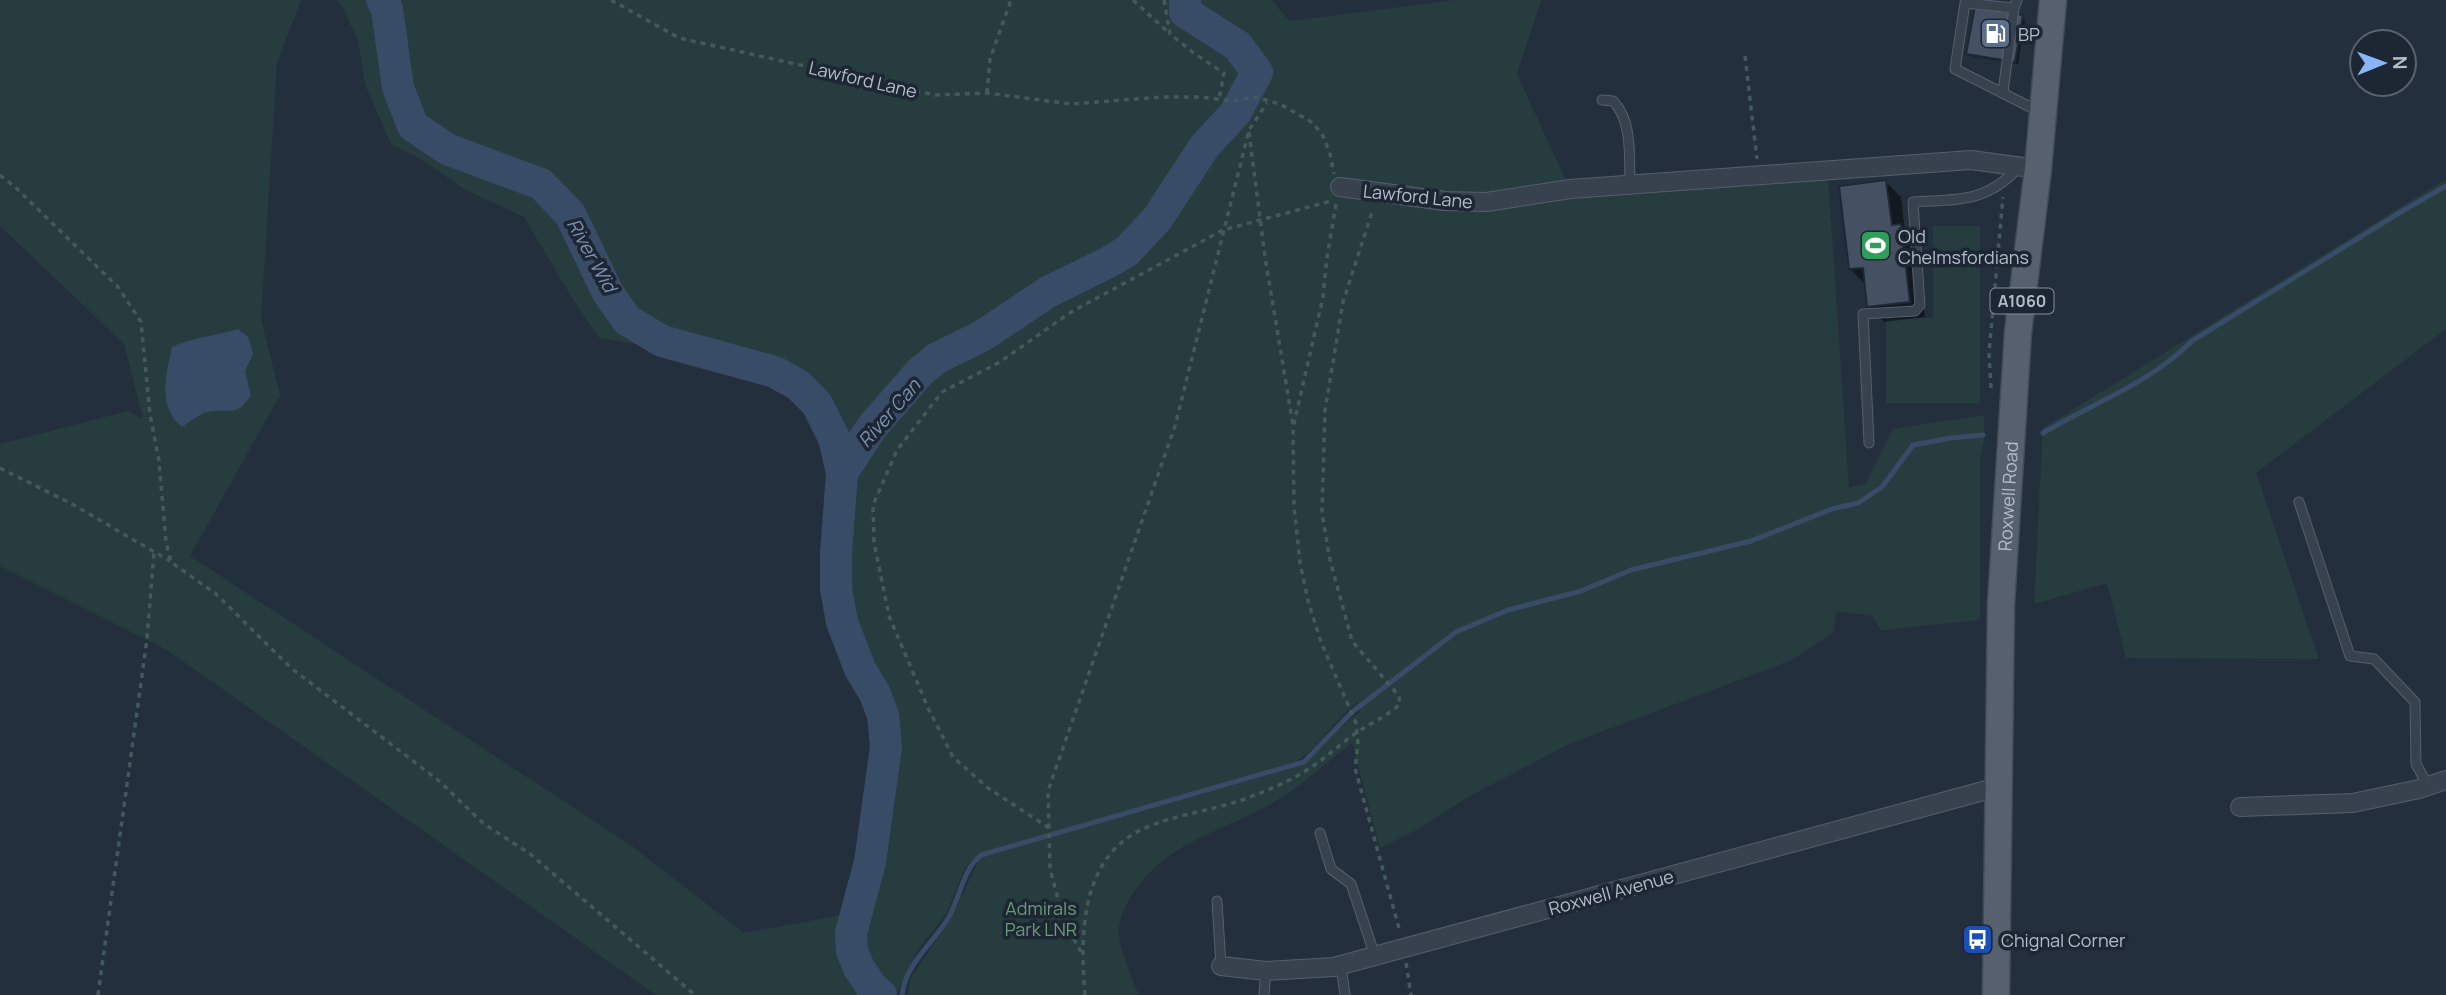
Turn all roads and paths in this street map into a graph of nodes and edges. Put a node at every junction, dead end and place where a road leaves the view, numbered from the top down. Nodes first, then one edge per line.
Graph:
1 (611, 0) edge
2 (1011, 0) edge
3 (1133, 0) edge
4 (1164, 0) edge
5 (2053, 0) edge
6 (2016, 4) edge
7 (1170, 34) junction
8 (1745, 56) dead end
9 (2003, 92) junction
10 (987, 93) junction
11 (1219, 100) junction
12 (1602, 100) dead end
13 (1267, 102) junction
14 (2043, 114) junction
15 (1249, 130) junction
16 (2029, 168) junction
17 (0, 175) edge
18 (1759, 175) junction
19 (1630, 184) junction
20 (1340, 187) joint
21 (1378, 193) junction
22 (1261, 218) junction
23 (1223, 230) junction
24 (1293, 428) junction
25 (1869, 443) dead end
26 (0, 468) edge
27 (2299, 502) dead end
28 (154, 552) junction
29 (171, 562) junction
30 (1357, 732) junction
31 (2446, 780) edge
32 (2428, 786) junction
33 (1998, 787) junction
34 (2240, 807) dead end
35 (1049, 828) junction
36 (1320, 834) dead end
37 (1217, 901) dead end
38 (1404, 948) junction
39 (1083, 954) junction
40 (1376, 956) junction
41 (1221, 965) joint
42 (1341, 965) junction
43 (1266, 971) junction
44 (97, 995) edge
45 (695, 995) edge
46 (1085, 995) edge
47 (1264, 995) edge
48 (1345, 995) edge
49 (1411, 995) edge
50 (1996, 995) edge

1 - 10 path, Lawford Lane
2 - 10 path
3 - 7 path
4 - 7 path
5 - 14 main road, Roxwell Road / A1060
6 - 9 lane
6 - 9 lane
7 - 11 path
8 - 18 path
9 - 14 lane
10 - 11 path, Lawford Lane
11 - 13 path, Lawford Lane
12 - 19 lane
13 - 15 path
13 - 20 path, Lawford Lane
14 - 16 main road, Roxwell Road / A1060
15 - 22 path
15 - 23 path
16 - 18 street, Lawford Lane
16 - 25 lane
16 - 33 main road, Roxwell Road / A1060
17 - 29 path
18 - 19 street, Lawford Lane
19 - 21 street, Lawford Lane
20 - 21 street, Lawford Lane
21 - 30 path
22 - 23 path
22 - 24 path
22 - 24 path
23 - 35 path
23 - 35 path
24 - 30 path
26 - 28 path
27 - 32 lane
28 - 29 path
28 - 44 path
29 - 45 path
30 - 38 path
30 - 39 path
31 - 32 street
32 - 34 street
33 - 38 street, Roxwell Avenue
33 - 50 main road, Roxwell Road / A1060
35 - 39 path
36 - 40 lane
37 - 41 lane
38 - 40 street, Roxwell Avenue
38 - 49 path
39 - 46 path
40 - 42 street, Roxwell Avenue
41 - 43 street, Roxwell Avenue
42 - 43 street, Roxwell Avenue
42 - 48 lane
43 - 47 lane

